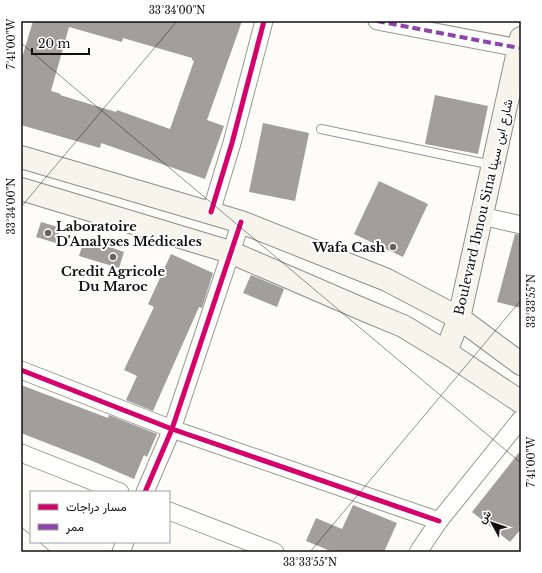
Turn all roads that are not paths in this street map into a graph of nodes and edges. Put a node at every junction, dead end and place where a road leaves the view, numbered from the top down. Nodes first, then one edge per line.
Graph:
1 (264, 21) edge
2 (377, 21) edge
3 (520, 43) edge
4 (321, 129) dead end
5 (21, 156) edge
6 (493, 165) junction
7 (21, 189) edge
8 (211, 212) junction
9 (482, 216) junction
10 (241, 222) junction
11 (521, 225) edge
12 (230, 252) junction
13 (459, 318) junction
14 (446, 352) junction
15 (521, 364) edge
16 (21, 370) edge
17 (521, 402) edge
18 (521, 419) edge
19 (172, 429) junction
20 (21, 453) edge
21 (117, 491) edge
22 (146, 491) edge
23 (170, 511) edge
24 (439, 521) junction
25 (275, 552) edge
26 (418, 552) edge

1 - 8 street
2 - 3 street
3 - 6 main road, Boulevard Ibnou Sina شارع ابن سينا
4 - 6 lane
5 - 8 main road
6 - 9 main road, Boulevard Ibnou Sina شارع ابن سينا
7 - 12 main road
8 - 10 main road
9 - 11 street
9 - 13 main road, Boulevard Ibnou Sina شارع ابن سينا
10 - 12 street
10 - 13 main road
12 - 14 main road
12 - 19 street
13 - 14 main road, Boulevard Ibnou Sina شارع ابن سينا
13 - 15 main road
14 - 17 main road
16 - 19 street
18 - 24 street
19 - 22 street
19 - 24 street
20 - 21 street
23 - 25 street
24 - 26 street

